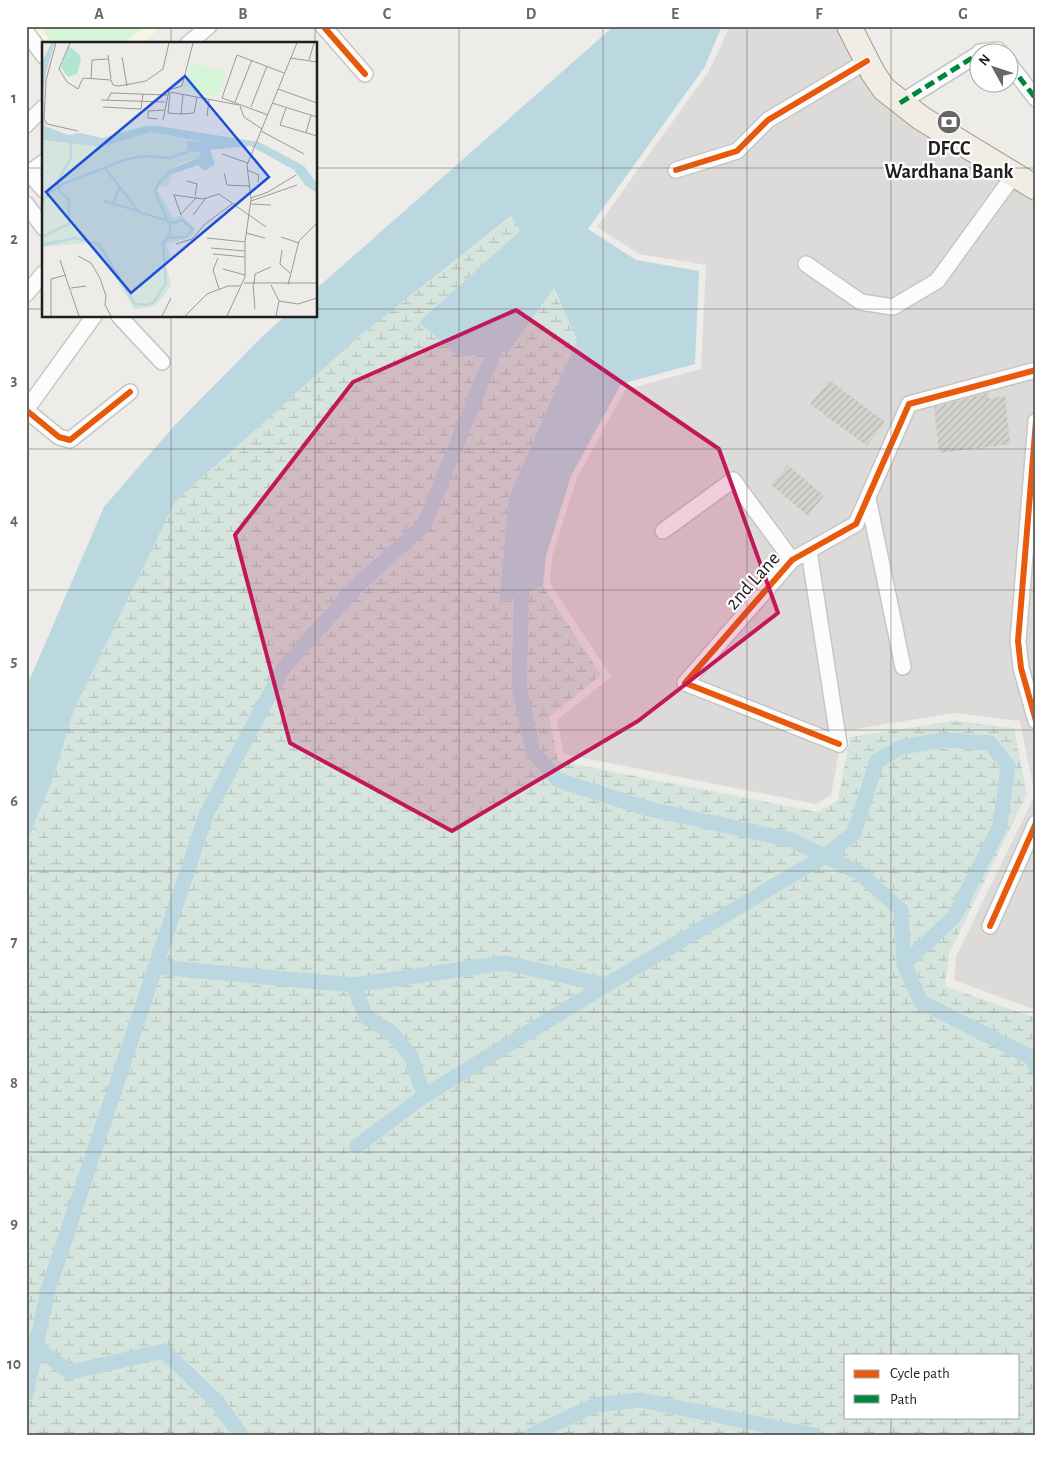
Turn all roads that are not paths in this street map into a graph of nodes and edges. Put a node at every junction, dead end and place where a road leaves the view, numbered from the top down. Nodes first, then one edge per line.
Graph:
1 (209, 26) edge
2 (323, 26) edge
3 (849, 26) edge
4 (26, 32) edge
5 (195, 41) edge
6 (42, 53) edge
7 (970, 59) edge
8 (867, 61) junction
9 (365, 74) dead end
10 (1020, 78) edge
11 (1036, 99) edge
12 (900, 102) junction
13 (42, 109) edge
14 (26, 125) edge
15 (42, 163) edge
16 (676, 170) dead end
17 (1014, 176) junction
18 (42, 188) edge
19 (1036, 188) edge
20 (27, 205) edge
21 (42, 225) edge
22 (806, 264) dead end
23 (42, 275) edge
24 (26, 294) edge
25 (93, 318) edge
26 (121, 318) edge
27 (162, 362) dead end
28 (1036, 370) edge
29 (130, 392) dead end
30 (26, 410) edge
31 (1036, 421) edge
32 (868, 498) junction
33 (663, 531) dead end
34 (809, 551) junction
35 (792, 560) junction
36 (904, 667) dead end
37 (1036, 721) edge
38 (1036, 824) edge
39 (990, 926) dead end

1 - 5 street
2 - 9 street
3 - 8 main road
4 - 6 street
7 - 12 street
8 - 12 main road
8 - 16 street
10 - 11 street
12 - 17 main road
13 - 14 street
15 - 18 street
17 - 19 main road
17 - 22 street
20 - 21 street
23 - 24 street
25 - 30 street
26 - 27 street
28 - 32 street, 2nd Lane
29 - 30 street
31 - 37 street
32 - 34 street, 2nd Lane
32 - 36 street
33 - 35 street
34 - 35 street, 2nd Lane
34 - 35 street, 2nd Lane
38 - 39 street

